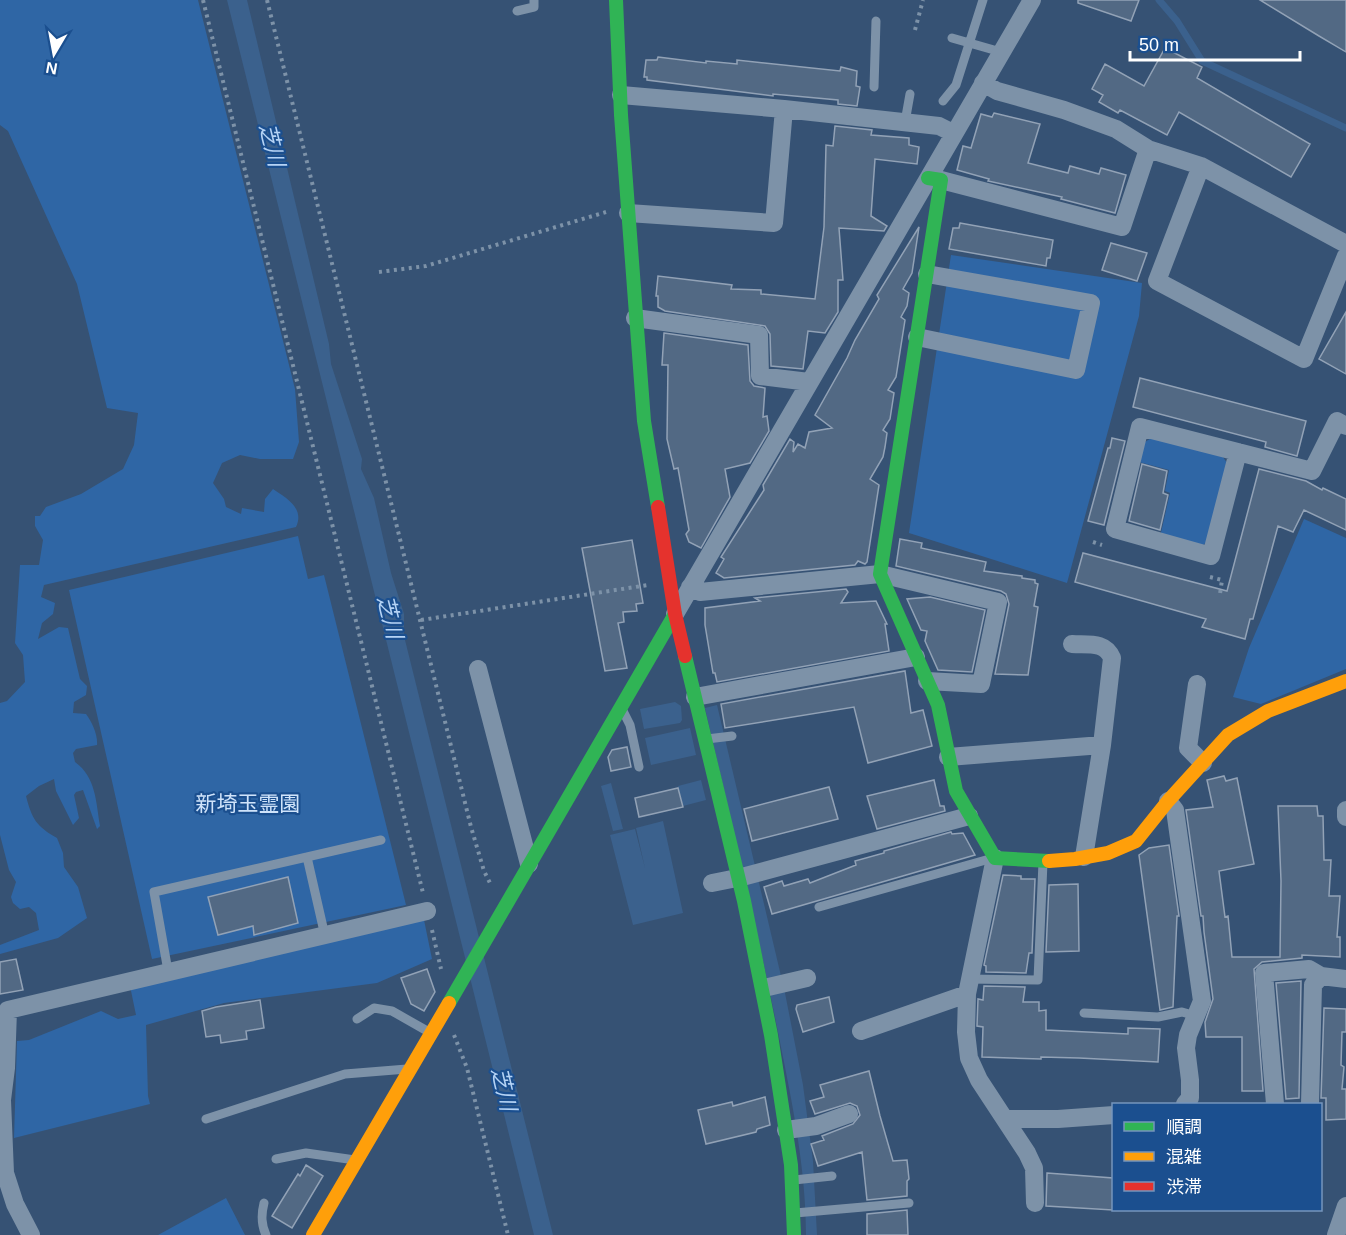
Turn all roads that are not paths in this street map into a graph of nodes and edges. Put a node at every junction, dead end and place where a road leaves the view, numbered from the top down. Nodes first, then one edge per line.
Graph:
1 (534, 0) edge
2 (616, 0) edge
3 (983, 0) edge
4 (1032, 0) edge
5 (517, 11) dead end
6 (876, 21) dead end
7 (952, 38) dead end
8 (970, 42) junction
9 (1001, 52) junction
10 (874, 87) dead end
11 (969, 89) junction
12 (910, 94) dead end
13 (621, 95) junction
14 (943, 101) dead end
15 (784, 109) junction
16 (905, 122) junction
17 (953, 133) junction
18 (1148, 149) junction
19 (1201, 166) junction
20 (935, 179) junction
21 (627, 209) junction
22 (1346, 244) edge
23 (1346, 256) edge
24 (927, 274) junction
25 (635, 318) junction
26 (917, 337) junction
27 (809, 382) junction
28 (1346, 426) edge
29 (1238, 452) junction
30 (880, 574) junction
31 (690, 587) junction
32 (675, 614) junction
33 (1072, 644) dead end
34 (916, 657) junction
35 (478, 669) dead end
36 (927, 681) junction
37 (1346, 681) edge
38 (1197, 684) dead end
39 (695, 697) junction
40 (621, 707) junction
41 (732, 736) dead end
42 (705, 740) junction
43 (1102, 745) junction
44 (948, 757) junction
45 (1203, 762) junction
46 (639, 767) dead end
47 (1168, 801) junction
48 (1346, 810) edge
49 (969, 816) junction
50 (1346, 817) edge
51 (381, 840) dead end
52 (307, 857) junction
53 (1084, 857) junction
54 (994, 858) junction
55 (1043, 861) junction
56 (529, 864) junction
57 (738, 878) junction
58 (712, 883) dead end
59 (819, 907) dead end
60 (427, 911) road end
61 (324, 936) junction
62 (168, 971) junction
63 (1321, 976) junction
64 (801, 979) dead end
65 (1346, 979) edge
66 (968, 987) junction
67 (763, 988) junction
68 (4, 1009) edge
69 (1084, 1013) dead end
70 (1196, 1016) junction
71 (357, 1019) dead end
72 (861, 1031) dead end
73 (431, 1033) junction
74 (410, 1069) junction
75 (1, 1100) edge
76 (1186, 1103) edge
77 (1275, 1103) edge
78 (1310, 1103) edge
79 (849, 1114) dead end
80 (1112, 1115) edge
81 (206, 1119) dead end
82 (1005, 1119) junction
83 (786, 1130) junction
84 (276, 1160) dead end
85 (357, 1160) junction
86 (828, 1176) dead end
87 (793, 1180) junction
88 (264, 1203) dead end
89 (909, 1203) dead end
90 (1035, 1203) dead end
91 (1346, 1206) edge
92 (794, 1213) junction
93 (32, 1235) edge
94 (266, 1235) edge
95 (313, 1235) edge
96 (794, 1235) edge
97 (1336, 1235) edge

1 - 5 lane
2 - 13 street
3 - 8 lane
4 - 9 street
6 - 10 lane
7 - 8 lane
8 - 9 lane
8 - 11 lane
9 - 11 street
11 - 14 lane
11 - 17 street
11 - 18 street
12 - 16 lane
13 - 15 street
13 - 21 street
15 - 16 street
15 - 21 street
16 - 17 street
17 - 20 street
18 - 19 street
18 - 20 street
19 - 22 street
19 - 23 street
20 - 24 street
20 - 27 street
21 - 25 street
24 - 26 street
24 - 26 street
25 - 27 street
25 - 32 street
26 - 30 street
27 - 31 street
28 - 29 street
29 - 29 street
30 - 31 street
30 - 34 street
30 - 36 street
31 - 32 street
32 - 39 street
32 - 40 street
33 - 43 street
34 - 36 street
34 - 39 street
35 - 56 street
36 - 44 street
37 - 45 street
38 - 45 street
39 - 42 street
40 - 46 lane
40 - 56 street
41 - 42 lane
42 - 57 street
43 - 44 street
43 - 53 street
44 - 49 street
45 - 47 street
47 - 53 street
47 - 70 street
48 - 50 street
49 - 54 street
49 - 57 street
51 - 52 lane
52 - 61 lane
52 - 62 lane
53 - 55 street
54 - 55 street
54 - 59 lane
54 - 66 street
55 - 66 lane
56 - 73 street
57 - 58 street
57 - 67 street
60 - 61 street
61 - 62 street
62 - 68 street
63 - 65 street
63 - 77 street
63 - 78 street
64 - 67 street
66 - 72 street
66 - 82 street
67 - 83 street
68 - 75 street
69 - 70 lane
70 - 76 street
71 - 73 lane
73 - 74 street
74 - 81 lane
74 - 85 street
75 - 93 street
79 - 83 street
80 - 82 street
82 - 90 street
83 - 87 street
84 - 85 lane
85 - 95 street
86 - 87 lane
87 - 92 street
88 - 94 lane
89 - 92 lane
91 - 97 street
92 - 96 street

